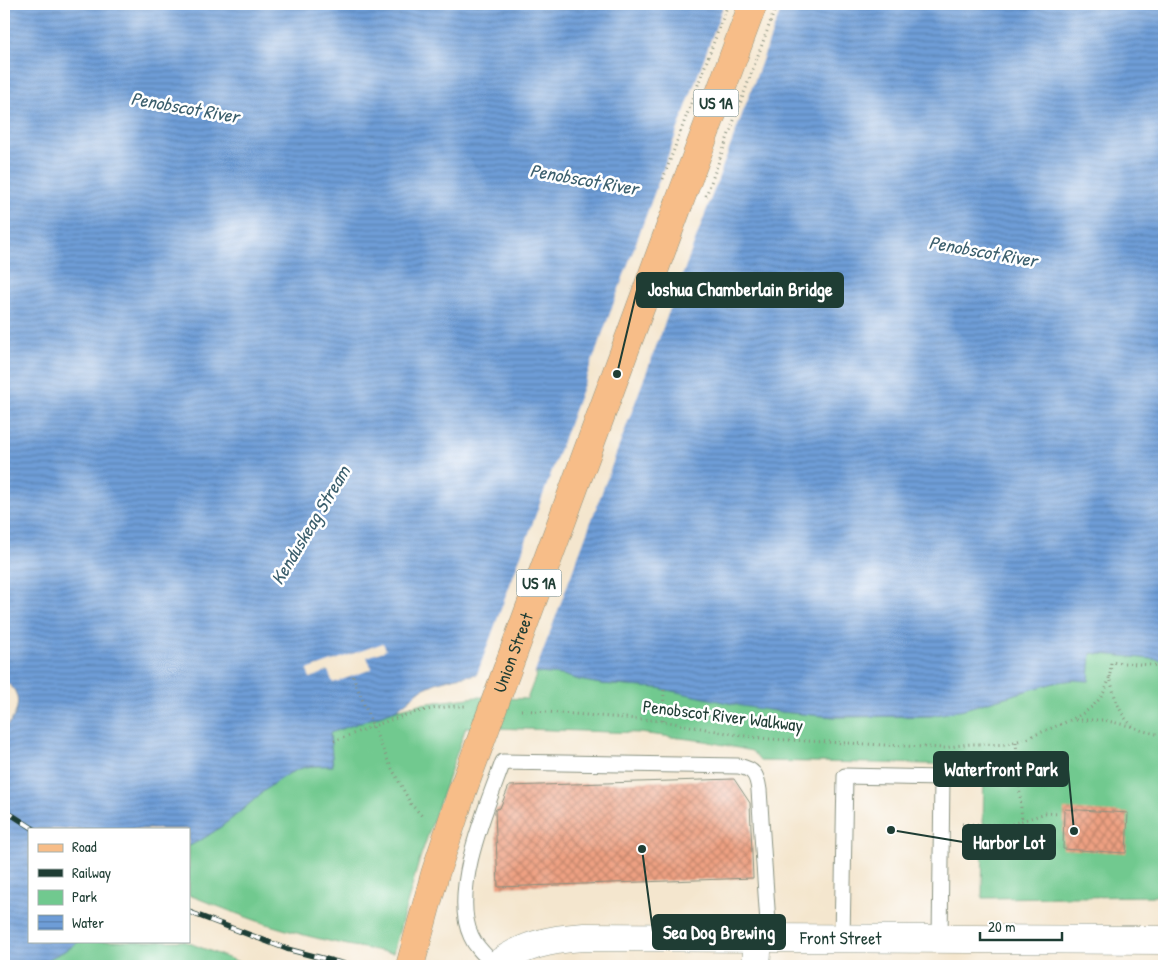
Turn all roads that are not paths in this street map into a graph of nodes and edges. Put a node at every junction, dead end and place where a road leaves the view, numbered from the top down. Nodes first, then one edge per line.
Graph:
1 (753, 4) edge
2 (764, 938) junction
3 (842, 939) junction
4 (940, 939) junction
5 (1164, 940) edge
6 (410, 966) edge
7 (496, 966) edge
8 (756, 966) edge

1 - 6 main road, Union Street / US 1A, bridge
2 - 3 street, Front Street
2 - 7 street, Front Street
2 - 7 lane
2 - 8 street
3 - 4 street, Front Street
3 - 4 lane
4 - 5 street, Front Street

